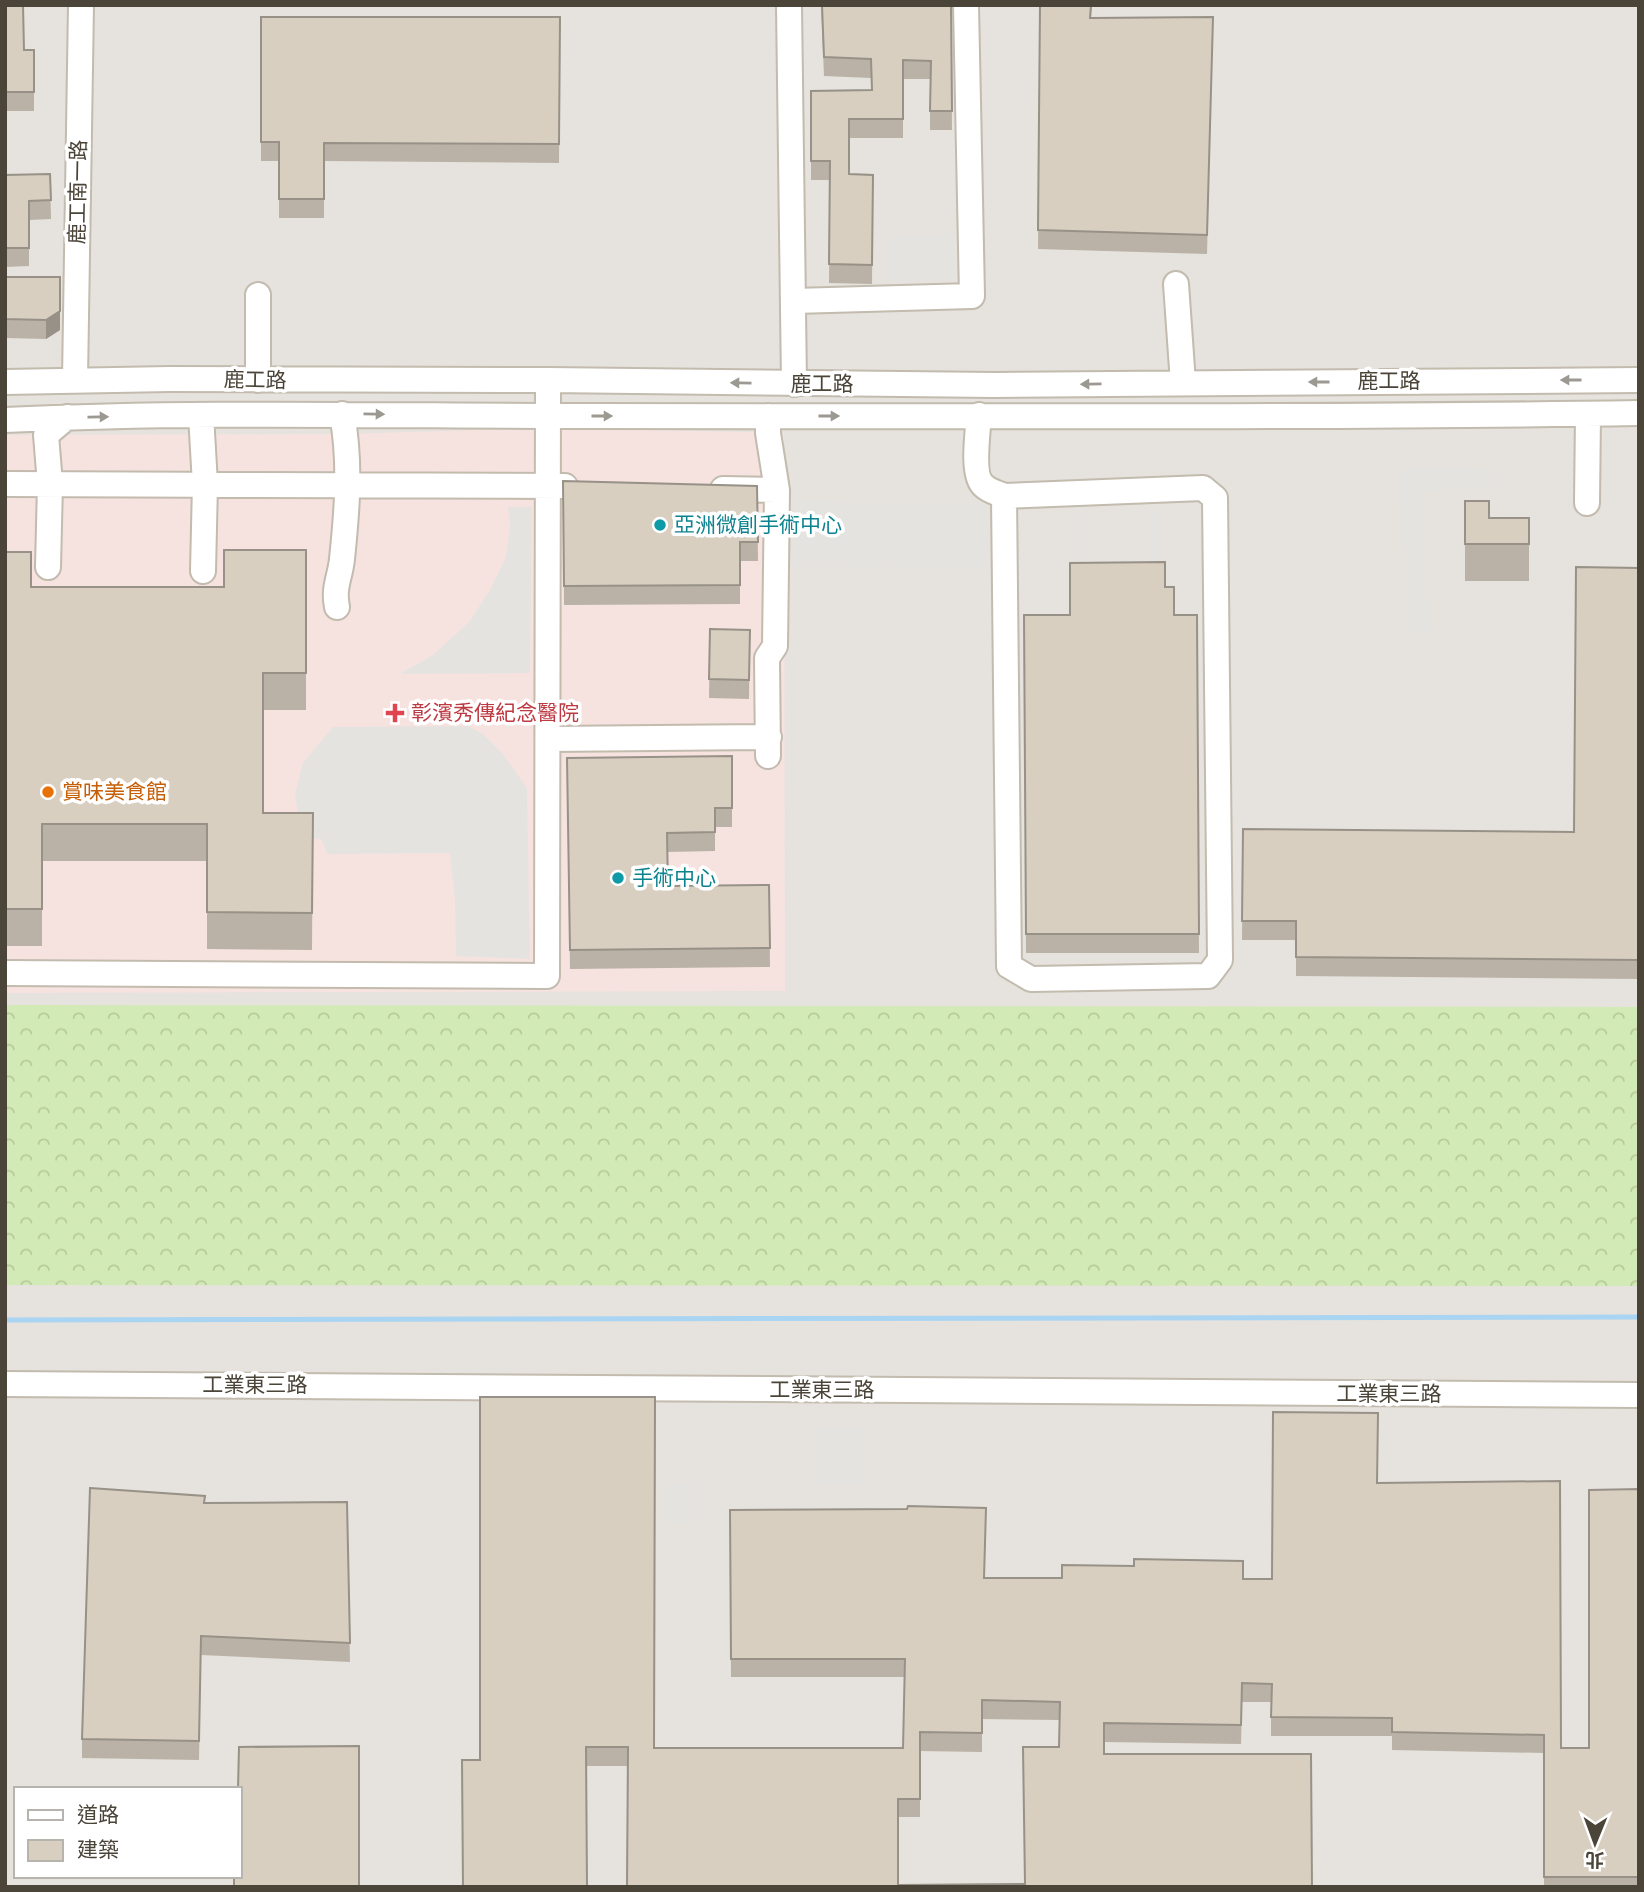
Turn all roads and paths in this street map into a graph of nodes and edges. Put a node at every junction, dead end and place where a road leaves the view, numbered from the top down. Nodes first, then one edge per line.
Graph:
1 (81, 5) edge
2 (789, 5) edge
3 (966, 5) edge
4 (1177, 284) dead end
5 (258, 295) dead end
6 (794, 302) junction
7 (75, 379) junction
8 (258, 380) junction
9 (548, 380) junction
10 (1639, 380) edge
11 (5, 382) edge
12 (1183, 383) junction
13 (794, 384) junction
14 (1639, 413) edge
15 (342, 414) junction
16 (1588, 414) junction
17 (201, 415) junction
18 (979, 415) junction
19 (546, 416) junction
20 (768, 416) junction
21 (67, 417) junction
22 (5, 420) edge
23 (5, 484) edge
24 (50, 484) junction
25 (205, 484) junction
26 (348, 485) junction
27 (548, 485) junction
28 (588, 486) edge
29 (696, 488) edge
30 (777, 490) junction
31 (1004, 496) junction
32 (1587, 503) dead end
33 (48, 567) dead end
34 (203, 571) dead end
35 (337, 607) dead end
36 (548, 739) junction
37 (5, 973) edge
38 (5, 1384) edge
39 (1639, 1395) edge

1 - 7 street, 鹿工南一路
2 - 6 street
3 - 6 street
4 - 12 street
5 - 8 street
6 - 13 street
7 - 8 street, 鹿工路
7 - 11 street, 鹿工路
8 - 9 street, 鹿工路
13 -> 9 street, 鹿工路
9 - 19 street
10 -> 12 street, 鹿工路
12 -> 13 street, 鹿工路
14 - 16 street, 鹿工路
15 - 17 street, 鹿工路
15 -> 19 street, 鹿工路
15 - 26 street
16 - 18 street, 鹿工路
16 - 32 street
21 -> 17 street, 鹿工路
17 - 25 street
20 -> 18 street, 鹿工路
18 - 31 street
19 -> 20 street, 鹿工路
19 - 27 street
20 - 30 street
21 - 22 street, 鹿工路
21 - 24 street
23 - 24 street
24 - 25 street
24 - 33 street
25 - 26 street
25 - 34 street
26 - 27 street
26 - 35 street
27 - 28 street
27 - 36 street
29 - 30 street
30 - 36 street
31 - 31 street
36 - 37 street
38 - 39 street, 工業東三路

